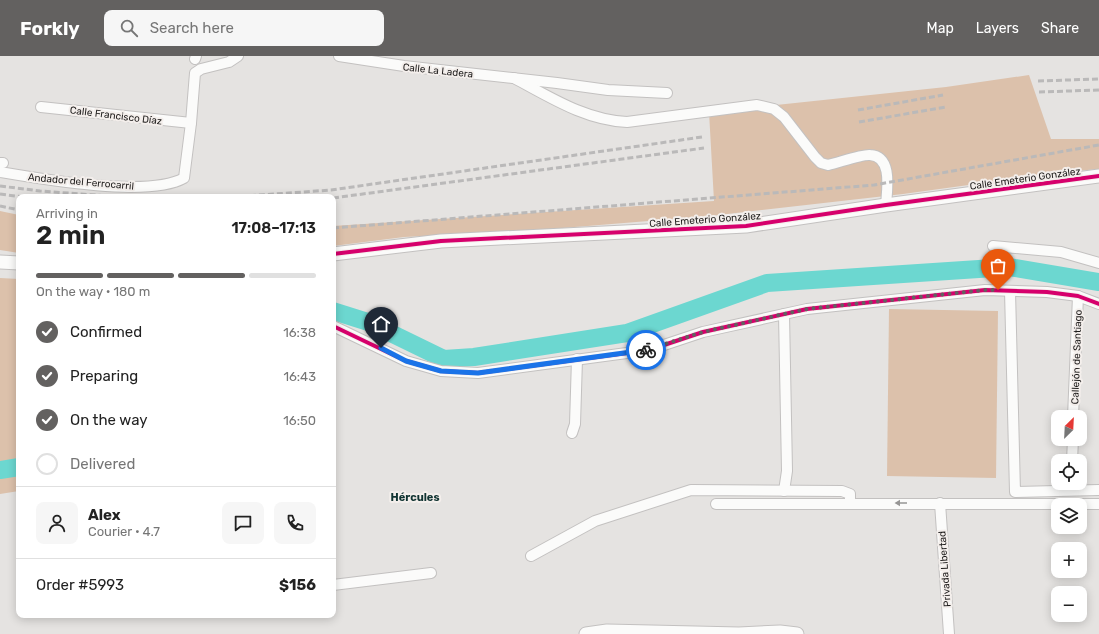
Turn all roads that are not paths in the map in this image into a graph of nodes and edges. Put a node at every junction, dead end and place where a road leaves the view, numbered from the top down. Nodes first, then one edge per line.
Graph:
1 (238, 56) edge
2 (339, 56) edge
3 (405, 61) edge
4 (514, 78) junction
5 (667, 93) dead end
6 (41, 107) dead end
7 (191, 123) junction
8 (1, 166) edge
9 (1099, 176) edge
10 (886, 205) junction
11 (993, 246) dead end
12 (336, 254) edge
13 (0, 262) edge
14 (16, 263) edge
15 (1099, 263) edge
16 (1010, 291) junction
17 (1078, 296) junction
18 (1099, 304) edge
19 (784, 314) junction
20 (336, 327) edge
21 (577, 359) junction
22 (1074, 410) edge
23 (572, 433) dead end
24 (1051, 489) edge
25 (1087, 489) edge
26 (1099, 490) edge
27 (784, 491) junction
28 (940, 503) junction
29 (716, 504) dead end
30 (850, 504) junction
31 (1099, 504) edge
32 (531, 556) dead end
33 (431, 573) dead end
34 (336, 585) edge
35 (586, 634) edge
36 (797, 634) edge
37 (948, 634) edge

1 - 7 street
2 - 3 street, Calle La Ladera
3 - 4 street, Calle La Ladera
4 - 5 street, Calle La Ladera
4 - 10 street, Calle La Ladera
6 - 7 street, Calle Francisco Díaz
7 - 8 street, Andador del Ferrocarril
9 - 10 street, Calle Emeterio González
10 - 12 street, Calle Emeterio González
11 - 15 street
13 - 14 street
16 - 17 street
16 - 19 street
16 - 24 street
17 - 18 street
17 - 22 street, Callejón de Santiago
19 - 21 street
19 - 27 street
20 - 21 street
21 - 23 street
25 - 26 street
27 - 30 street
27 - 32 street
28 -> 30 street
28 - 31 street
28 - 37 street, Privada Libertad
29 - 30 street
33 - 34 street
35 - 36 street

